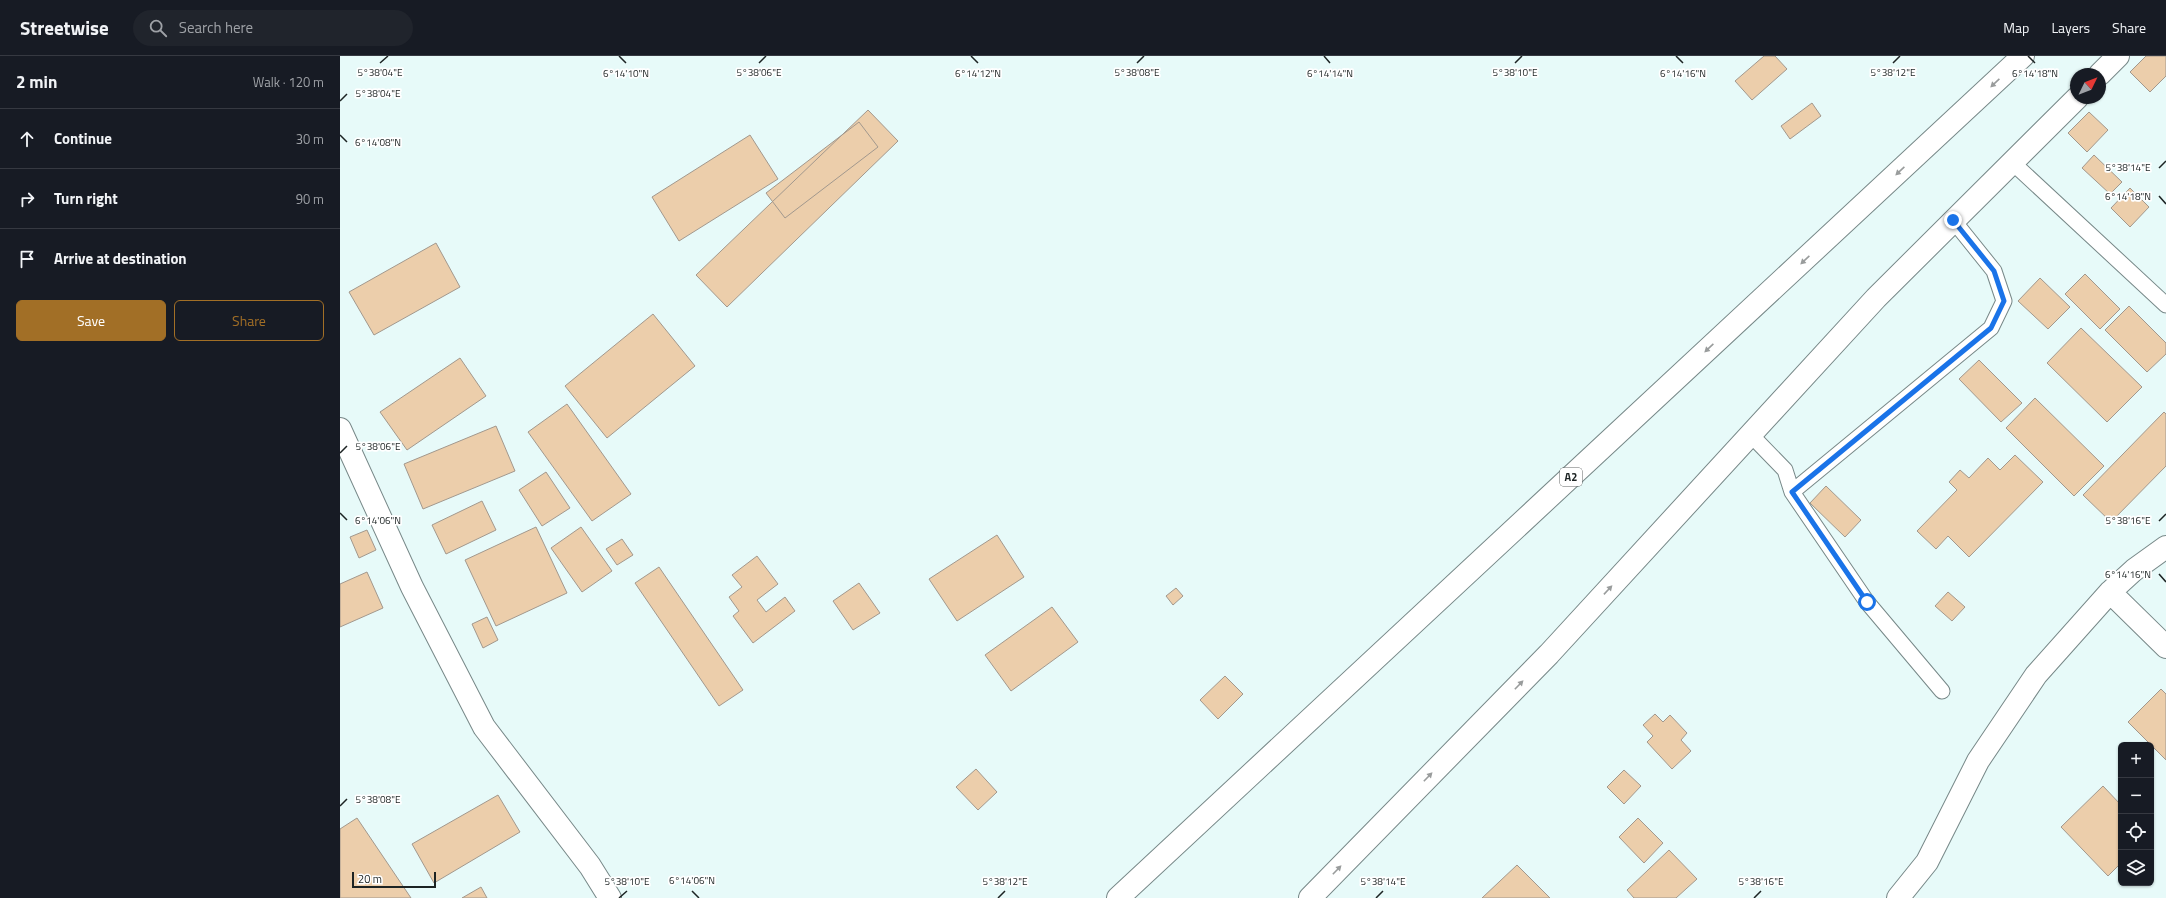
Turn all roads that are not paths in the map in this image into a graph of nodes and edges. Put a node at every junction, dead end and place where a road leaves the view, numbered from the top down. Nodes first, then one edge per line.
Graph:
1 (2118, 56) edge
2 (2016, 59) edge
3 (2106, 68) edge
4 (2071, 104) edge
5 (2013, 163) junction
6 (1953, 220) junction
7 (2166, 305) edge
8 (340, 429) edge
9 (1751, 435) junction
10 (1792, 492) junction
11 (2166, 547) edge
12 (2110, 592) junction
13 (2166, 647) edge
14 (1942, 690) dead end
15 (610, 898) edge
16 (1118, 898) edge
17 (1310, 898) edge
18 (1898, 898) edge

1 - 3 main road
2 -> 16 main road, A2
4 - 5 main road
5 - 6 main road
5 - 7 lane
6 - 9 main road
6 - 10 lane
8 - 15 main road
9 - 10 lane
17 -> 9 main road
10 - 14 lane
11 - 12 main road
12 - 13 main road
12 - 18 main road

